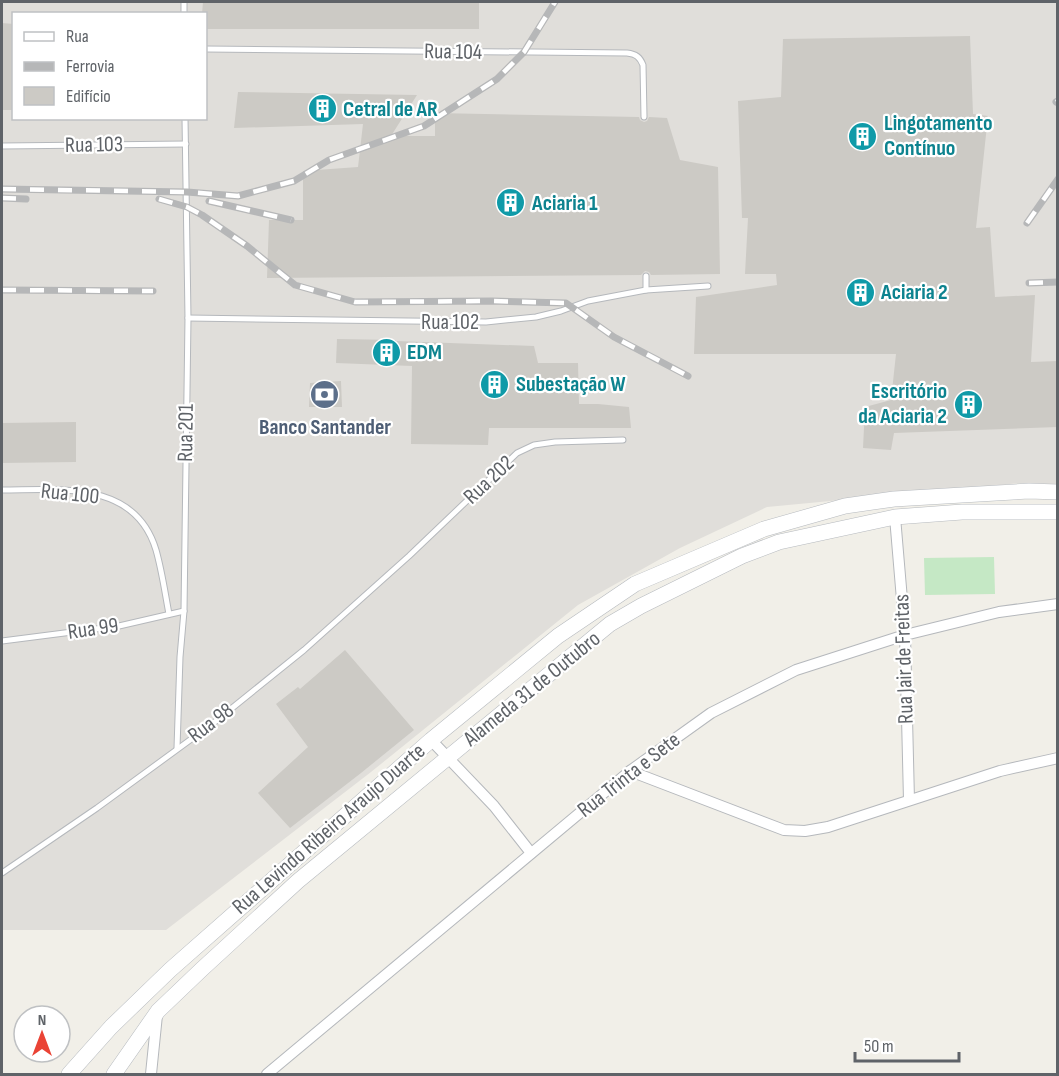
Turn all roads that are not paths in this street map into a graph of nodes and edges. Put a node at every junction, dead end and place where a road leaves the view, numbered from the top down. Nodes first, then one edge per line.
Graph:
1 (207, 50) edge
2 (644, 117) dead end
3 (185, 120) edge
4 (186, 144) junction
5 (2, 146) edge
6 (646, 276) dead end
7 (708, 286) dead end
8 (646, 290) junction
9 (188, 318) junction
10 (623, 440) dead end
11 (2, 490) edge
12 (1058, 492) edge
13 (1058, 512) edge
14 (895, 517) junction
15 (764, 529) junction
16 (770, 545) junction
17 (409, 556) joint
18 (1058, 604) edge
19 (184, 610) junction
20 (169, 614) junction
21 (905, 635) junction
22 (2, 641) edge
23 (431, 740) junction
24 (177, 748) junction
25 (448, 758) junction
26 (1058, 758) edge
27 (630, 771) junction
28 (909, 800) junction
29 (531, 853) junction
30 (2, 873) edge
31 (158, 1011) junction
32 (69, 1074) edge
33 (114, 1074) edge
34 (151, 1074) edge
35 (267, 1074) edge

1 - 2 lane, Rua 104
3 - 4 lane, Rua 201
4 - 5 lane, Rua 103
4 - 9 lane, Rua 201
6 - 8 lane
7 - 8 lane, Rua 102
8 - 9 lane, Rua 102
9 - 19 lane, Rua 201
10 - 17 lane, Rua 202
11 - 20 lane, Rua 100
12 - 15 main road, Rua Levindo Ribeiro Araujo Duarte
13 - 14 main road, Alameda 31 de Outubro
14 - 16 main road, Alameda 31 de Outubro
14 - 21 street, Rua Jair de Freitas
15 - 16 main road
15 - 23 main road, Rua Levindo Ribeiro Araujo Duarte
16 - 25 main road, Alameda 31 de Outubro
17 - 24 lane, Rua 98
18 - 21 street, Rua Trinta e Sete
19 - 20 lane, Rua 99
19 - 24 lane, Rua 201
20 - 22 lane, Rua 99
21 - 27 street, Rua Trinta e Sete
21 - 28 street, Rua Jair de Freitas
23 - 25 street
23 - 32 main road, Rua Levindo Ribeiro Araujo Duarte
24 - 30 lane, Rua 98
25 - 29 street
25 - 31 main road, Alameda 31 de Outubro
26 - 28 street
27 - 28 street
27 - 29 street, Rua Trinta e Sete
29 - 35 street, Rua Trinta e Sete
31 - 33 main road, Alameda 31 de Outubro
31 - 34 street

